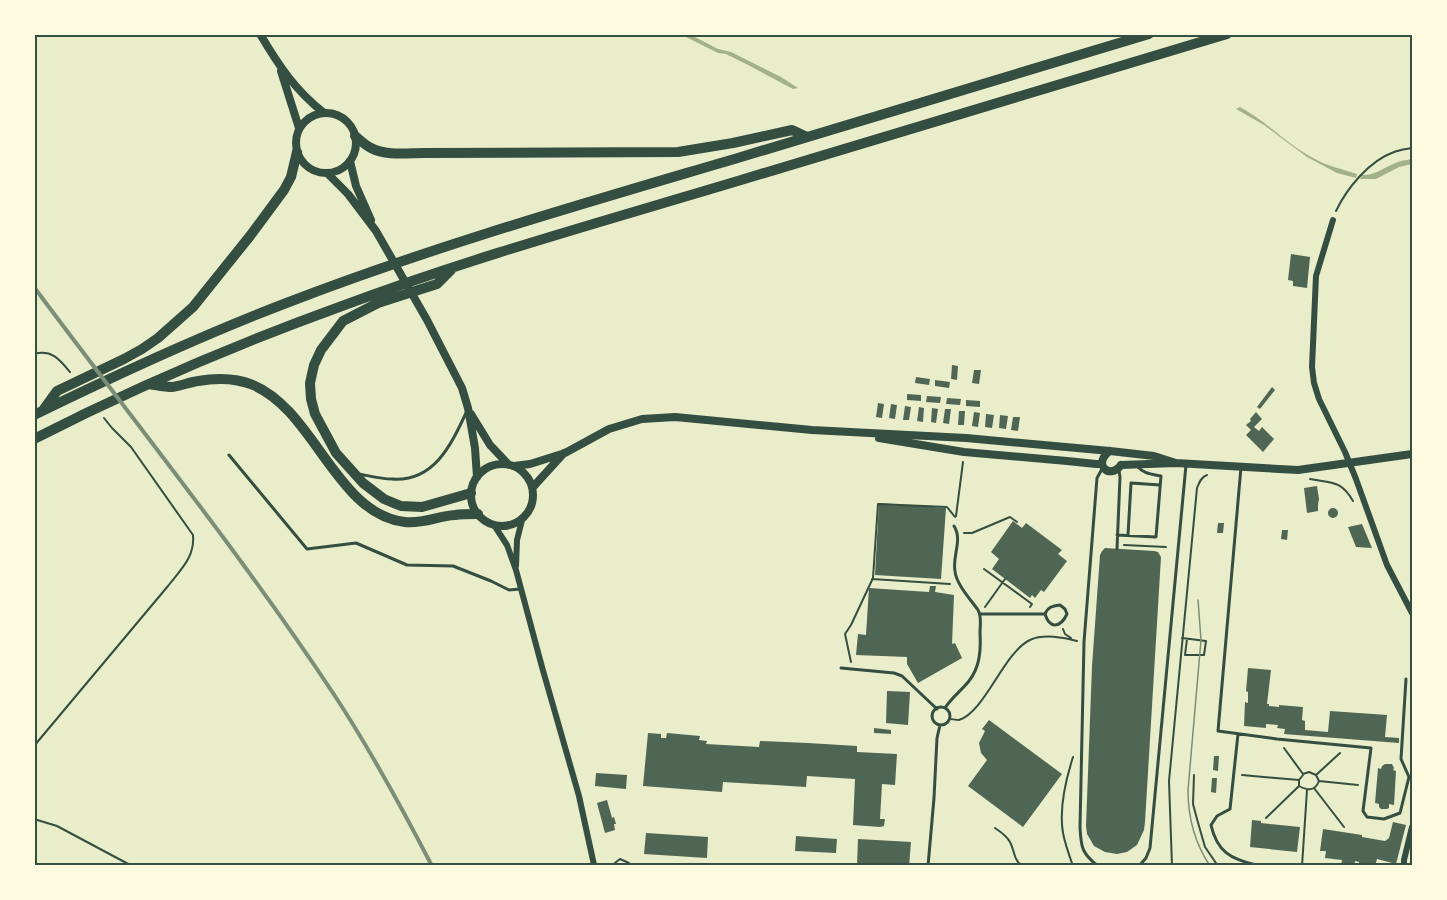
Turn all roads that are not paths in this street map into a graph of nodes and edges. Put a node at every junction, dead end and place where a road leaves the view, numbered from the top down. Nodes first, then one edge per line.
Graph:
1 (260, 34) edge
2 (1149, 34) edge
3 (1227, 34) edge
4 (280, 67) junction
5 (324, 113) junction
6 (299, 128) junction
7 (355, 136) junction
8 (807, 137) junction
9 (297, 152) junction
10 (350, 161) junction
11 (328, 174) junction
12 (1333, 219) road end
13 (376, 231) junction
14 (452, 268) junction
15 (149, 384) junction
16 (468, 408) junction
17 (39, 413) edge
18 (845, 432) junction
19 (34, 439) edge
20 (1112, 452) junction
21 (565, 453) junction
22 (1411, 454) edge
23 (229, 455) dead end
24 (1176, 463) junction
25 (1186, 464) junction
26 (511, 465) junction
27 (1136, 465) junction
28 (1102, 466) junction
29 (1120, 467) junction
30 (1241, 467) junction
31 (354, 474) junction
32 (477, 477) junction
33 (1160, 485) junction
34 (532, 487) junction
35 (471, 493) junction
36 (478, 514) junction
37 (522, 520) junction
38 (494, 525) junction
39 (954, 526) dead end
40 (1117, 535) junction
41 (1128, 535) junction
42 (1117, 549) dead end
43 (516, 570) junction
44 (522, 589) junction
45 (1413, 613) edge
46 (980, 614) junction
47 (1045, 615) junction
48 (841, 668) dead end
49 (1406, 679) dead end
50 (945, 708) junction
51 (937, 709) junction
52 (940, 725) junction
53 (1238, 734) junction
54 (1413, 827) edge
55 (596, 865) edge
56 (1256, 865) edge
57 (928, 866) edge
58 (1098, 866) edge
59 (1139, 866) edge
60 (1290, 866) edge
61 (1404, 866) edge

1 - 4 main road
2 - 8 highway
3 - 14 highway
4 - 5 main road
4 - 6 main road
5 - 6 main road
5 - 7 main road
6 - 9 main road
7 - 8 highway
7 - 10 main road
8 - 17 highway
9 - 11 main road
9 - 17 highway
10 - 11 main road
10 - 13 main road
11 - 13 main road
12 - 45 street
13 - 16 main road
14 - 15 highway
14 - 31 highway
15 - 19 highway
15 - 36 highway
16 - 26 main road
16 - 31 lane
16 - 32 main road
18 - 20 street
18 - 21 street
18 - 28 street
20 - 24 street
20 - 28 street
20 - 29 street
21 - 26 street
21 - 34 street
22 - 30 street
23 - 44 lane
24 - 25 street
24 - 27 street
25 - 30 street
25 - 59 lane
26 - 32 main road
26 - 34 main road
27 - 29 street
27 - 33 lane
28 - 29 street
28 - 58 lane
29 - 40 lane
30 - 53 lane
31 - 35 highway
32 - 35 main road
33 - 41 lane
33 - 41 lane
34 - 37 main road
35 - 36 main road
36 - 38 main road
37 - 38 main road
37 - 43 street
38 - 43 street
39 - 46 lane
40 - 41 lane
40 - 42 lane
43 - 44 street
44 - 55 street
46 - 47 lane
46 - 50 lane
47 - 47 lane
48 - 51 lane
49 - 53 lane
50 - 51 lane
50 - 52 lane
51 - 52 lane
52 - 57 lane
53 - 56 lane
54 - 61 street
56 - 60 lane

